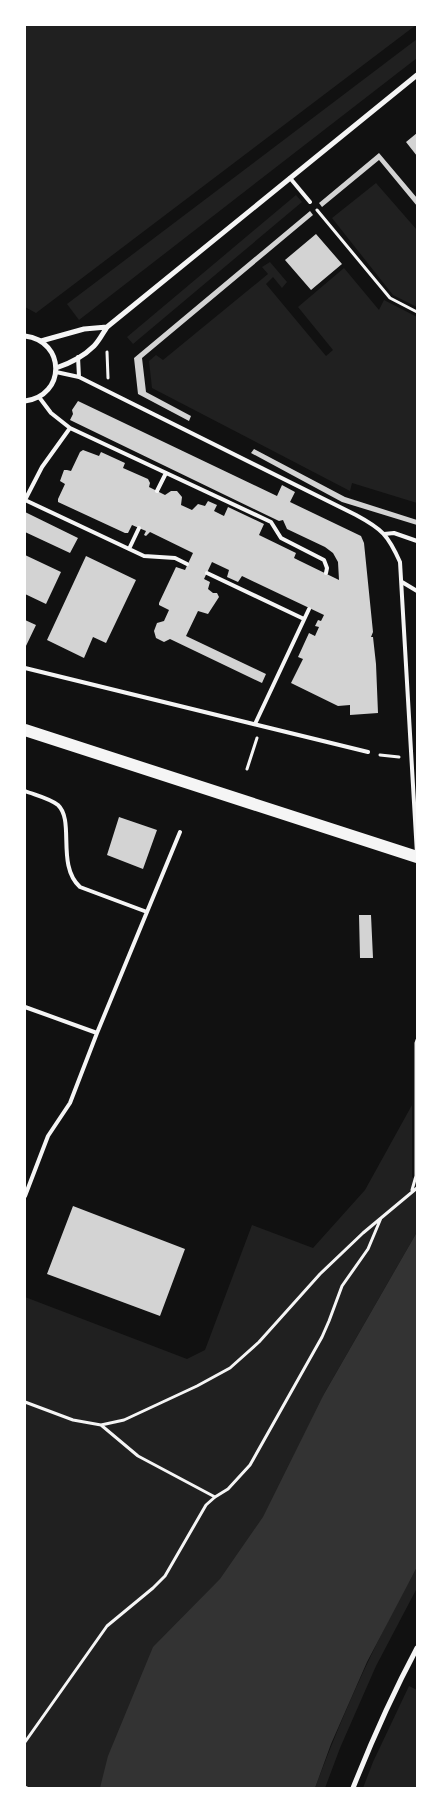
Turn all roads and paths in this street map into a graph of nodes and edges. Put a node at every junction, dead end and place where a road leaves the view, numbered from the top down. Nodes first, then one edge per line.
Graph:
1 (417, 75) edge
2 (290, 178) junction
3 (310, 202) joint
4 (417, 311) edge
5 (107, 326) junction
6 (25, 336) edge
7 (41, 341) junction
8 (78, 357) junction
9 (56, 370) junction
10 (79, 377) junction
11 (108, 392) junction
12 (39, 397) junction
13 (28, 400) edge
14 (25, 406) edge
15 (70, 428) junction
16 (166, 473) junction
17 (157, 491) dead end
18 (25, 500) edge
19 (139, 528) dead end
20 (384, 534) junction
21 (417, 541) edge
22 (129, 549) junction
23 (187, 564) dead end
24 (207, 573) dead end
25 (326, 573) dead end
26 (402, 582) junction
27 (417, 591) edge
28 (310, 609) dead end
29 (304, 620) junction
30 (25, 668) edge
31 (255, 724) junction
32 (25, 730) edge
33 (258, 737) dead end
34 (368, 752) joint
35 (412, 758) junction
36 (247, 769) dead end
37 (25, 791) edge
38 (180, 832) dead end
39 (417, 857) edge
40 (417, 862) edge
41 (147, 912) junction
42 (25, 1006) edge
43 (97, 1033) junction
44 (417, 1040) edge
45 (417, 1188) edge
46 (412, 1190) junction
47 (25, 1196) edge
48 (381, 1218) junction
49 (25, 1402) edge
50 (101, 1425) junction
51 (215, 1496) junction
52 (417, 1648) edge
53 (25, 1742) edge
54 (353, 1788) edge

1 - 2 street
2 - 3 lane
2 - 5 street
3 - 4 path
5 - 7 street
5 - 8 street
5 - 11 path
6 - 7 street
7 - 9 street
8 - 9 street
8 - 10 lane
9 - 10 lane
9 - 12 street
10 - 11 lane
11 - 20 lane
12 - 13 street
12 - 15 lane
13 - 14 street
15 - 16 lane
15 - 18 lane
16 - 17 lane
16 - 25 lane
18 - 22 lane
19 - 22 lane
20 - 21 lane
20 - 26 lane
22 - 23 lane
24 - 29 lane
26 - 27 lane
26 - 35 lane
28 - 29 lane
29 - 31 lane
30 - 31 lane
31 - 34 lane
32 - 39 main road
33 - 36 path
34 - 35 path
35 - 40 lane
37 - 41 lane
38 - 41 lane
41 - 43 lane
42 - 43 lane
43 - 47 lane
44 - 46 path
45 - 46 path
46 - 48 path
48 - 50 path
48 - 51 path
49 - 50 path
50 - 51 path
51 - 53 path
52 - 54 street

